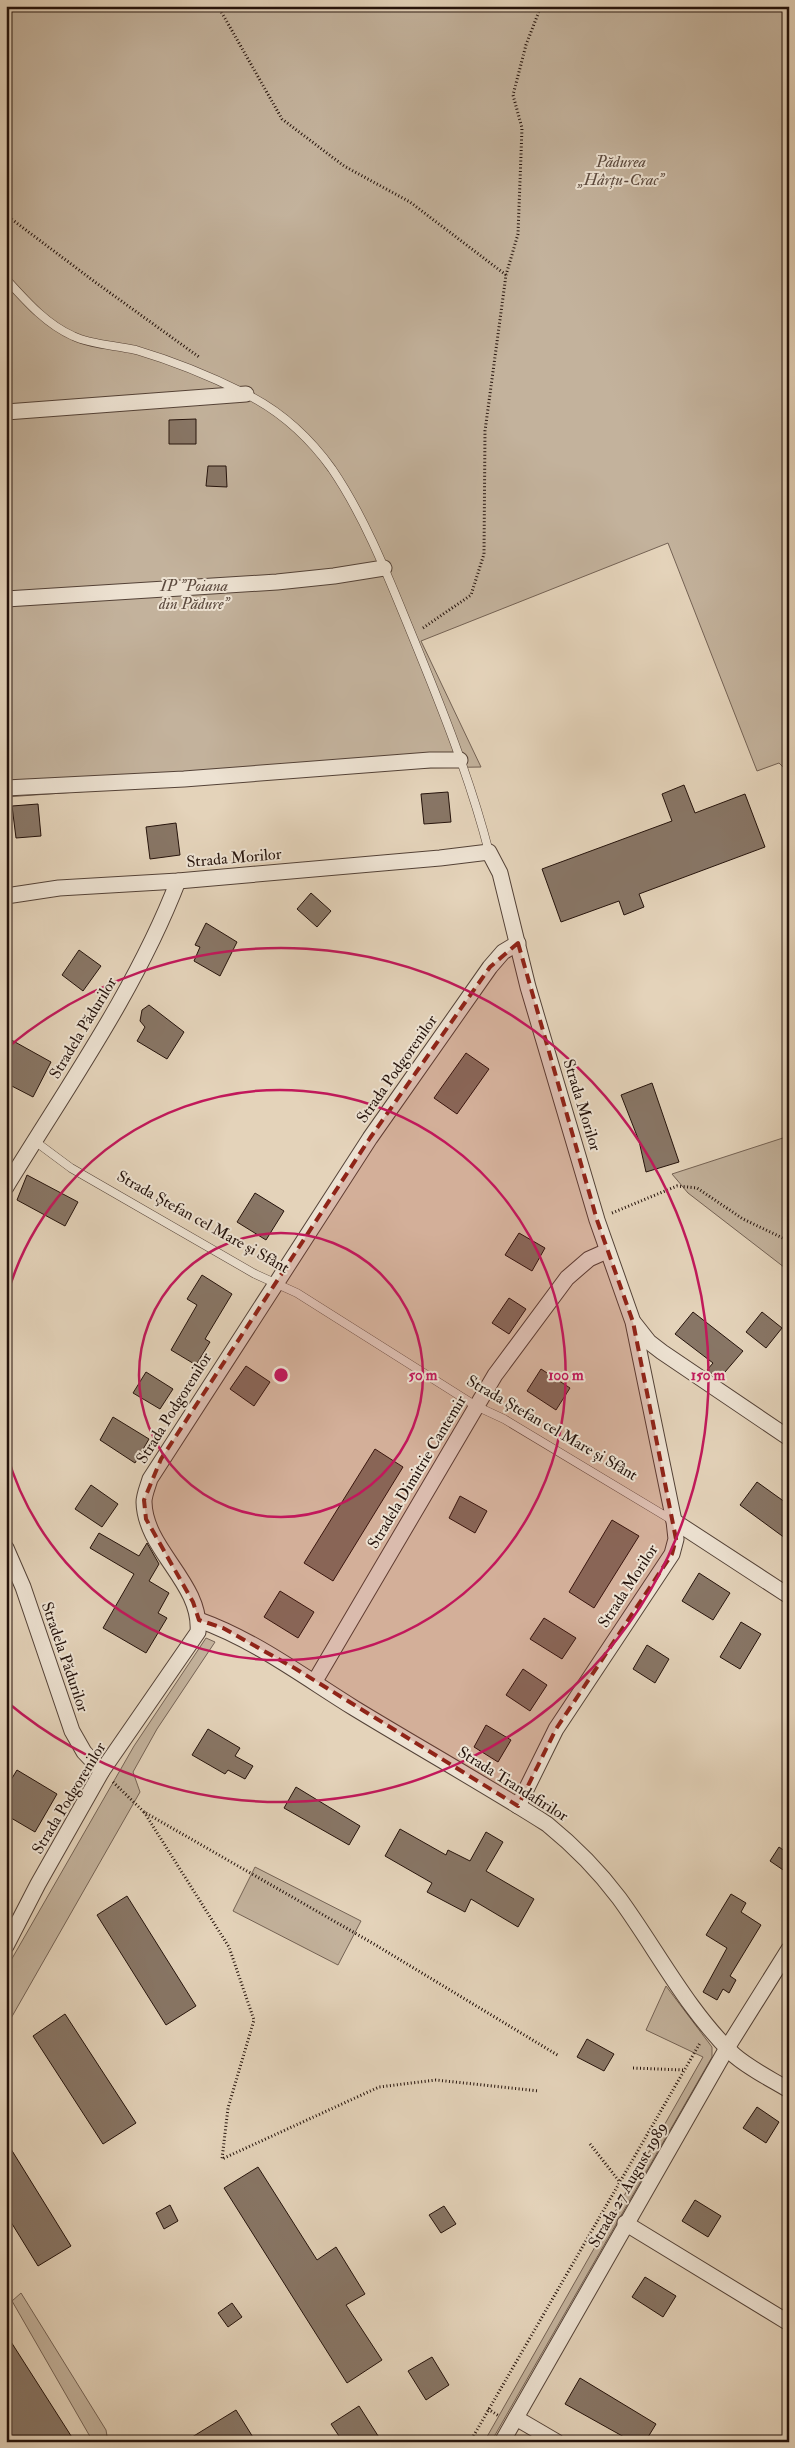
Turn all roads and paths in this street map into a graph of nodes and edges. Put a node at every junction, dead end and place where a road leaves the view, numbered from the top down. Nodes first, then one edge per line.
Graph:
1 (218, 6) edge
2 (541, 6) edge
3 (6, 215) edge
4 (506, 275) junction
5 (6, 279) edge
6 (203, 360) dead end
7 (246, 394) junction
8 (6, 412) edge
9 (384, 568) junction
10 (6, 600) edge
11 (412, 636) junction
12 (460, 760) junction
13 (6, 788) edge
14 (489, 852) junction
15 (178, 881) junction
16 (6, 896) edge
17 (518, 943) junction
18 (36, 1142) junction
19 (6, 1187) edge
20 (597, 1220) junction
21 (789, 1241) edge
22 (607, 1251) junction
23 (275, 1282) junction
24 (633, 1322) junction
25 (476, 1406) junction
26 (789, 1438) edge
27 (674, 1521) junction
28 (6, 1548) edge
29 (789, 1596) edge
30 (199, 1620) junction
31 (314, 1681) junction
32 (102, 1771) junction
33 (518, 1806) junction
34 (144, 1812) junction
35 (6, 1946) edge
36 (789, 1949) edge
37 (709, 2028) junction
38 (727, 2048) junction
39 (559, 2056) dead end
40 (633, 2068) dead end
41 (683, 2070) junction
42 (789, 2090) edge
43 (539, 2092) dead end
44 (590, 2144) dead end
45 (619, 2181) junction
46 (625, 2223) junction
47 (789, 2323) edge
48 (516, 2418) junction
49 (470, 2442) edge
50 (502, 2442) edge
51 (557, 2442) edge

1 - 4 path
2 - 4 path
3 - 6 path
4 - 11 path
5 - 7 lane
7 - 8 street
7 - 9 lane
9 - 10 street
9 - 11 lane
11 - 12 lane
12 - 13 street
12 - 14 lane
14 - 15 street, Strada Morilor
14 - 17 street, Strada Morilor
15 - 16 street, Strada Morilor
15 - 18 street, Stradela Pădurilor
17 - 20 street, Strada Morilor
17 - 23 street, Strada Podgorenilor
18 - 19 street, Stradela Pădurilor
18 - 23 lane, Strada Ștefan cel Mare și Sfânt
20 - 21 path
20 - 22 street, Strada Morilor
22 - 24 street, Strada Morilor
22 - 25 street, Stradela Dimitrie Cantemir
23 - 25 lane, Strada Ștefan cel Mare și Sfânt
23 - 30 street, Strada Podgorenilor
24 - 26 street
24 - 27 street, Strada Morilor
25 - 27 lane, Strada Ștefan cel Mare și Sfânt
25 - 31 street, Stradela Dimitrie Cantemir
27 - 29 street, Strada Ștefan cel Mare și Sfânt
27 - 33 street, Strada Morilor
28 - 32 street, Stradela Pădurilor
30 - 31 street, Strada Trandafirilor
30 - 32 street, Strada Podgorenilor
31 - 33 street, Strada Trandafirilor
32 - 34 path
32 - 35 street, Strada Podgorenilor
33 - 37 street, Strada Trandafirilor
34 - 39 path
34 - 43 path
36 - 38 street, Strada 27 August 1989
37 - 38 street, Strada Trandafirilor
37 - 41 path
38 - 42 street, Strada Trandafirilor
38 - 46 street, Strada 27 August 1989
40 - 41 path
41 - 45 path
44 - 45 path
45 - 49 path
46 - 47 street
46 - 48 street, Strada 27 August 1989
48 - 50 street, Strada 27 August 1989
48 - 51 street

